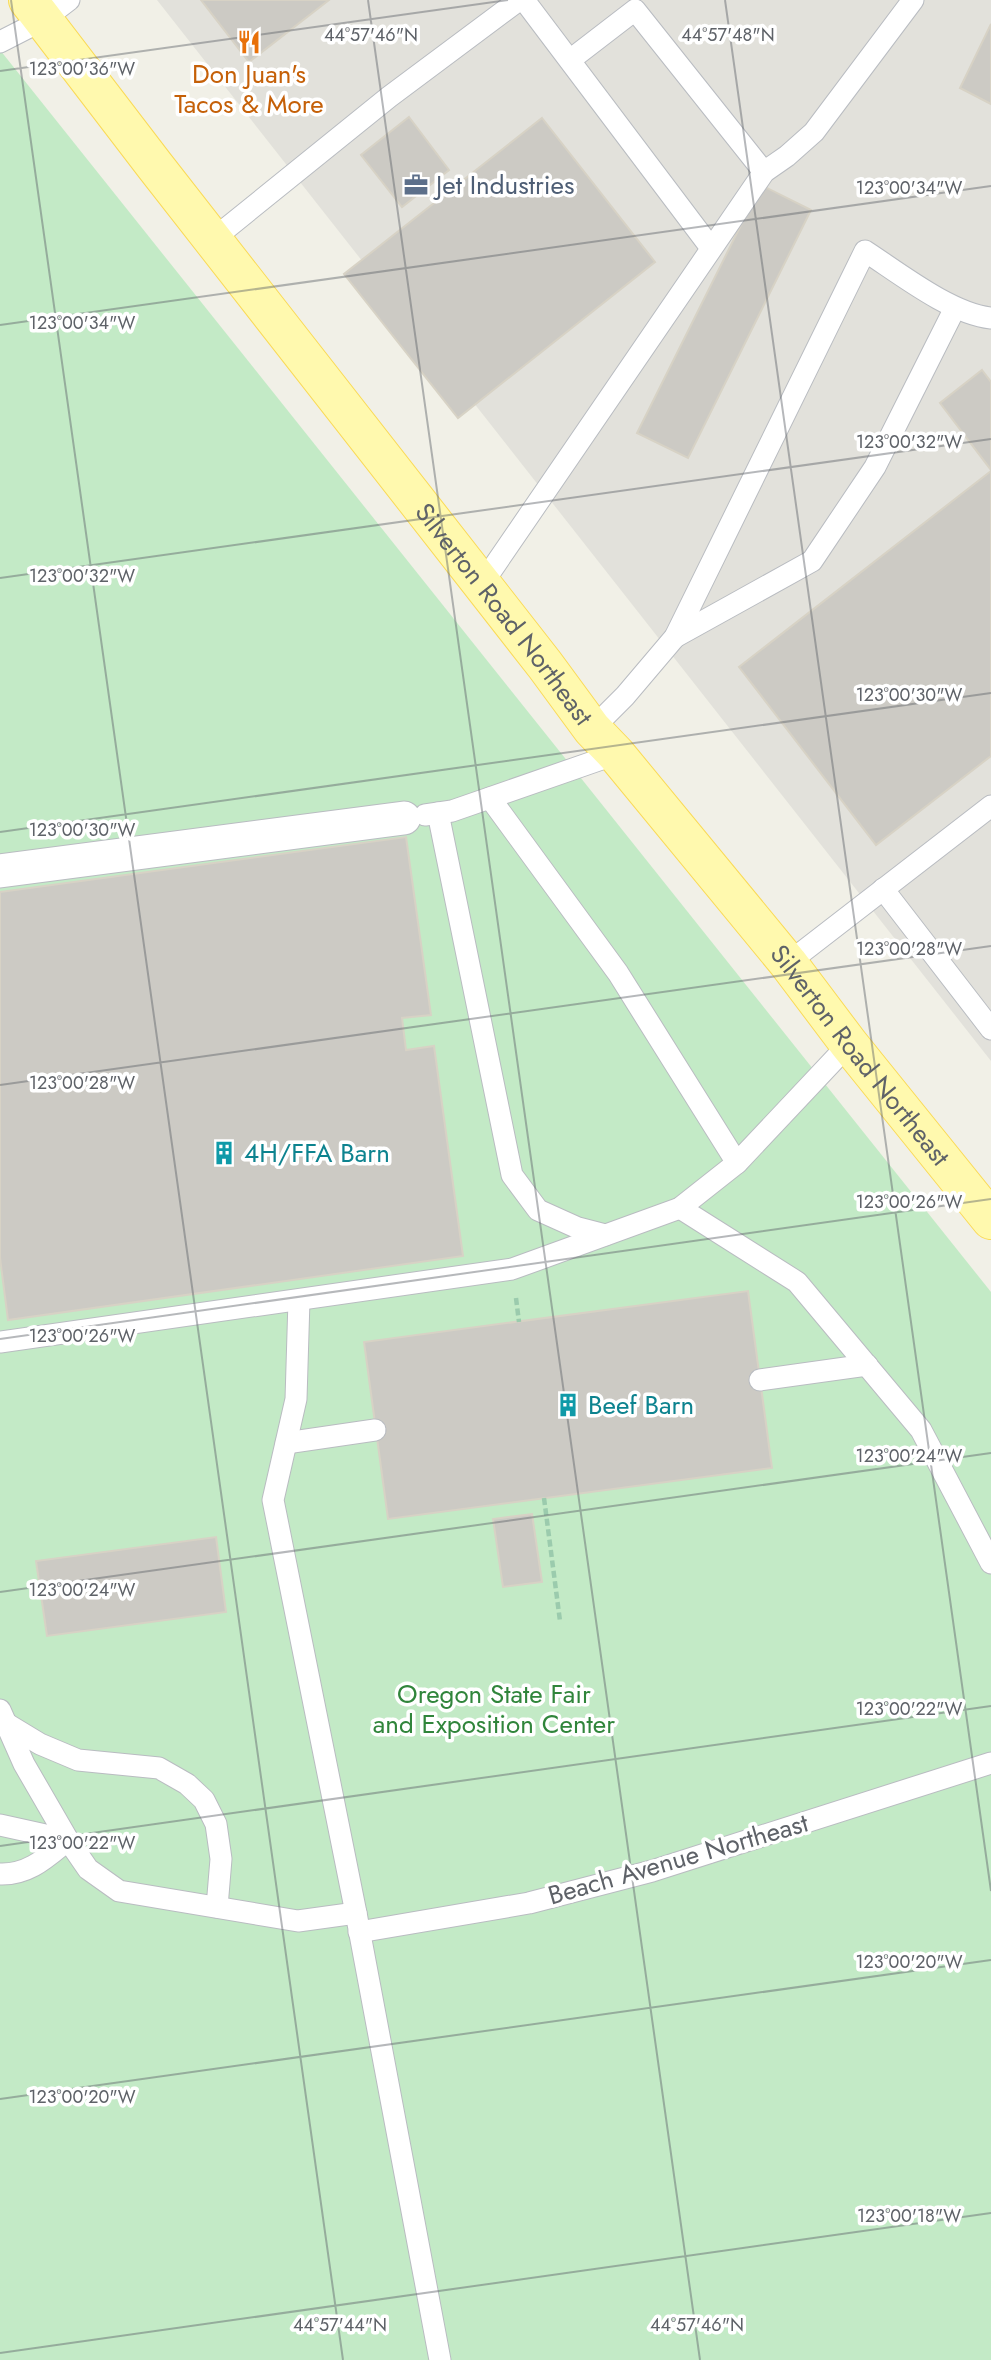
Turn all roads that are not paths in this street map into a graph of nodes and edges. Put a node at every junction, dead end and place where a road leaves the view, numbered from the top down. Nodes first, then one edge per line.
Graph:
1 (522, 0) edge
2 (913, 0) edge
3 (47, 7) edge
4 (0, 42) edge
5 (570, 60) junction
6 (764, 172) junction
7 (212, 240) junction
8 (711, 248) junction
9 (955, 308) junction
10 (991, 318) edge
11 (482, 584) junction
12 (675, 637) junction
13 (604, 741) junction
14 (489, 798) junction
15 (991, 806) edge
16 (438, 813) junction
17 (404, 818) joint
18 (0, 872) edge
19 (883, 889) junction
20 (788, 963) junction
21 (991, 1029) edge
22 (849, 1044) junction
23 (737, 1163) junction
24 (680, 1208) junction
25 (991, 1220) edge
26 (605, 1235) junction
27 (299, 1300) junction
28 (0, 1342) edge
29 (867, 1365) junction
30 (760, 1380) dead end
31 (375, 1430) dead end
32 (286, 1443) junction
33 (991, 1563) edge
34 (3, 1717) edge
35 (991, 1763) edge
36 (0, 1825) edge
37 (68, 1840) junction
38 (0, 1874) edge
39 (217, 1907) junction
40 (357, 1922) junction
41 (440, 2360) edge

1 - 5 lane
1 - 7 lane
2 - 6 lane
3 - 4 lane
3 - 7 main road, Silverton Road Northeast
5 - 6 lane
5 - 8 lane
6 - 8 lane
7 - 11 main road, Silverton Road Northeast
8 - 11 lane
9 - 10 lane
9 - 12 lane
9 - 12 lane
11 - 13 main road, Silverton Road Northeast
12 - 13 lane
13 - 14 lane
13 - 20 main road, Silverton Road Northeast
14 - 16 lane
14 - 23 lane
15 - 19 lane
16 - 17 lane
16 - 26 lane
17 - 18 street
19 - 20 lane
19 - 21 lane
20 - 22 main road, Silverton Road Northeast
22 - 23 lane
22 - 25 main road, Silverton Road Northeast
23 - 24 lane
24 - 26 lane
24 - 29 lane
26 - 27 lane
27 - 28 lane
27 - 32 lane
29 - 30 lane
29 - 33 lane
31 - 32 lane
32 - 40 lane
34 - 37 lane, Beach Avenue Northeast
34 - 39 lane
35 - 40 lane, Beach Avenue Northeast
36 - 37 lane
37 - 38 lane
37 - 39 lane, Beach Avenue Northeast
39 - 40 lane, Beach Avenue Northeast
40 - 41 lane

